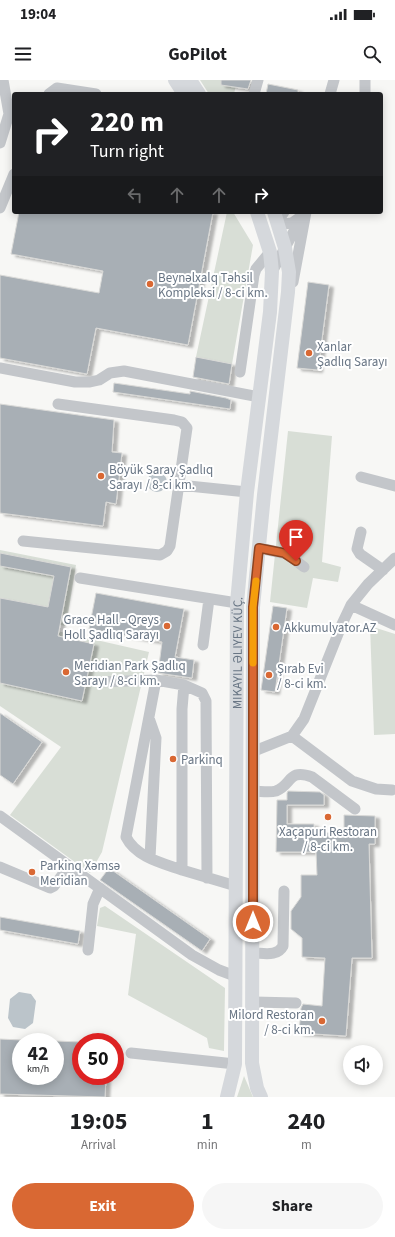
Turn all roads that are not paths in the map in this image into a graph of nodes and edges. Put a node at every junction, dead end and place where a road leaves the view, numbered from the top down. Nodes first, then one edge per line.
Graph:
1 (3, 80) edge
2 (175, 80) edge
3 (190, 80) edge
4 (258, 80) edge
5 (334, 80) edge
6 (365, 80) edge
7 (52, 92) edge
8 (83, 92) edge
9 (182, 92) edge
10 (199, 92) edge
11 (255, 92) edge
12 (331, 92) edge
13 (365, 92) edge
14 (0, 143) edge
15 (12, 179) edge
16 (0, 208) edge
17 (258, 214) edge
18 (304, 214) edge
19 (279, 215) edge
20 (285, 248) junction
21 (270, 252) junction
22 (272, 272) junction
23 (286, 316) junction
24 (0, 368) edge
25 (240, 372) dead end
26 (259, 397) junction
27 (58, 404) dead end
28 (361, 477) dead end
29 (179, 485) junction
30 (395, 486) edge
31 (247, 492) junction
32 (361, 532) dead end
33 (23, 541) dead end
34 (259, 548) junction
35 (395, 558) edge
36 (304, 567) dead end
37 (383, 570) junction
38 (80, 578) dead end
39 (209, 599) junction
40 (237, 603) junction
41 (352, 605) junction
42 (395, 625) edge
43 (203, 645) dead end
44 (156, 680) junction
45 (98, 682) dead end
46 (184, 685) junction
47 (149, 716) junction
48 (292, 736) junction
49 (252, 752) junction
50 (253, 790) junction
51 (392, 790) dead end
52 (355, 808) dead end
53 (0, 817) edge
54 (150, 858) junction
55 (69, 866) junction
56 (0, 867) edge
57 (182, 870) junction
58 (207, 878) junction
59 (236, 886) junction
60 (100, 888) junction
61 (284, 891) dead end
62 (88, 950) dead end
63 (252, 953) junction
64 (235, 976) junction
65 (252, 1002) junction
66 (296, 1003) dead end
67 (131, 1052) dead end
68 (235, 1064) junction
69 (227, 1097) edge
70 (260, 1097) edge

1 - 14 street
2 - 9 main road
3 - 10 main road
4 - 11 street
5 - 12 street
6 - 13 street
7 - 8 street
15 - 16 street
17 - 21 main road
18 - 19 street
18 - 20 street
18 - 23 street
19 - 20 main road
20 - 22 street
20 - 23 main road
21 - 22 main road
21 - 25 street
22 - 26 main road
23 - 34 main road
24 - 26 street
26 - 31 main road
27 - 29 street
28 - 30 street
29 - 31 street
29 - 33 street
31 - 40 main road
32 - 37 street
34 - 36 street
34 - 49 main road
35 - 37 street
37 - 41 street
38 - 39 street
39 - 40 street
39 - 43 street
40 - 59 main road
41 - 42 street
41 - 48 street
44 - 45 street
44 - 46 street
44 - 47 street
46 - 57 street
46 - 58 street
47 - 54 street
47 - 54 street
48 - 49 street
48 - 51 street
49 - 50 main road
50 - 52 street
50 - 63 main road
53 - 55 street
54 - 57 street
55 - 56 street
55 - 60 street
57 - 58 street
58 - 59 street
59 - 64 main road
60 - 62 street
60 - 64 street
61 - 63 street
63 - 65 main road
64 - 68 main road
65 - 66 street
65 - 70 main road
67 - 68 street
68 - 69 main road

